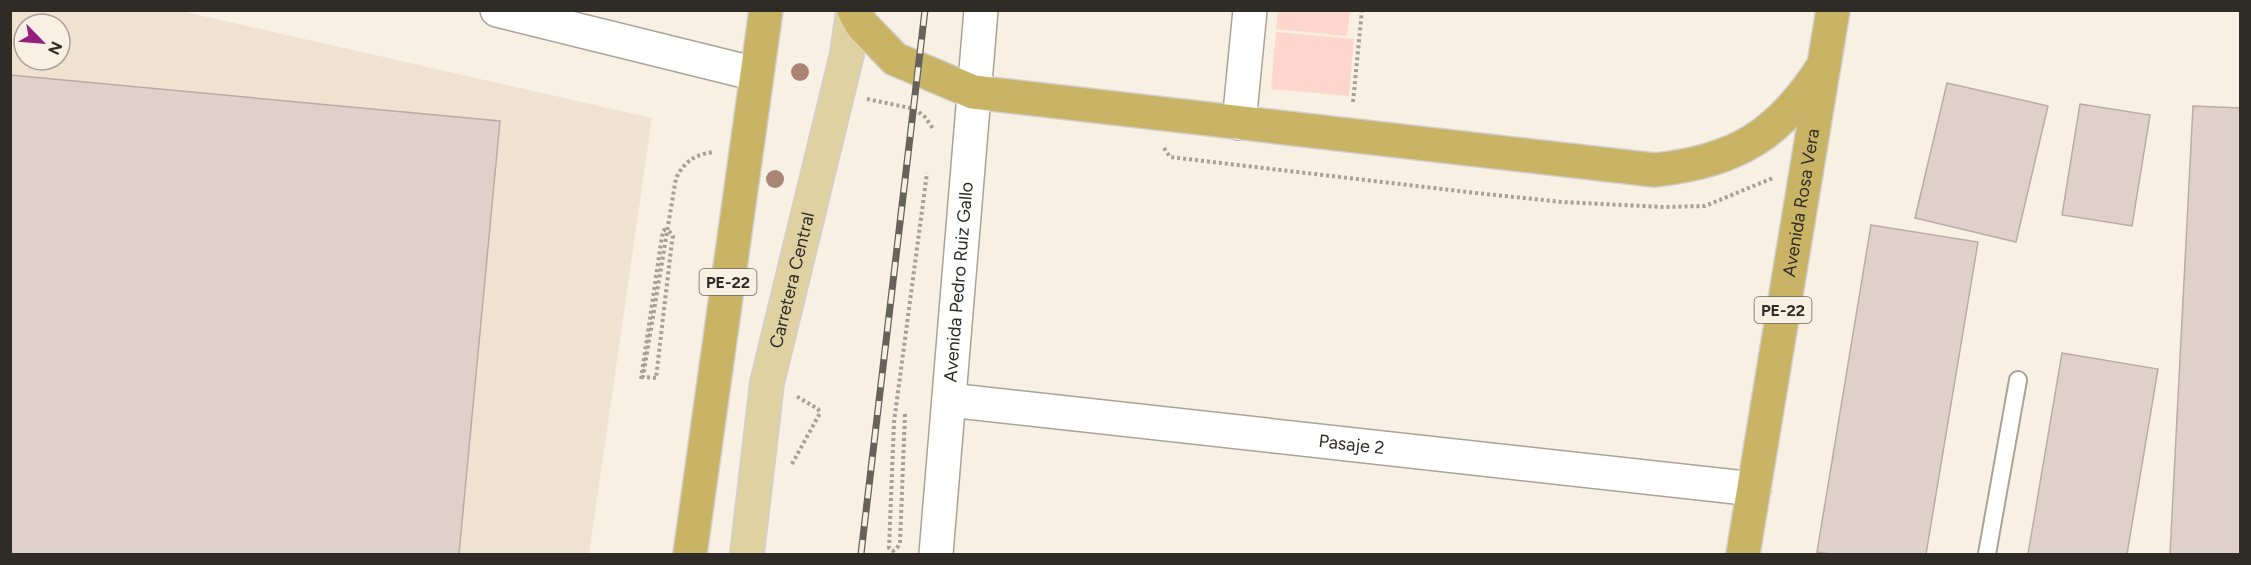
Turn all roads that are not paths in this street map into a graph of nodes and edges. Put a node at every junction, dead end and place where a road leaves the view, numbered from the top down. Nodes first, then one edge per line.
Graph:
1 (497, 10) edge
2 (766, 10) edge
3 (853, 10) edge
4 (981, 10) edge
5 (1250, 10) edge
6 (1833, 10) edge
7 (1824, 65) junction
8 (756, 74) junction
9 (973, 92) junction
10 (1239, 123) junction
11 (2018, 380) dead end
12 (948, 400) junction
13 (1754, 489) junction
14 (690, 555) edge
15 (747, 555) edge
16 (936, 555) edge
17 (1743, 555) edge
18 (1987, 555) edge

1 - 8 street
2 - 8 highway, PE-22
3 - 9 highway
3 - 15 main road, Carretera Central
4 - 9 street, Avenida Pedro Ruiz Gallo
5 - 10 street
6 - 7 highway, PE-22
7 - 10 highway
7 - 13 highway, Avenida Rosa Vera / PE-22
8 - 14 highway, PE-22
9 - 10 highway
9 - 12 street, Avenida Pedro Ruiz Gallo
11 - 18 lane
12 - 13 street, Pasaje 2
12 - 16 street, Avenida Pedro Ruiz Gallo
13 - 17 highway, Avenida Rosa Vera / PE-22

